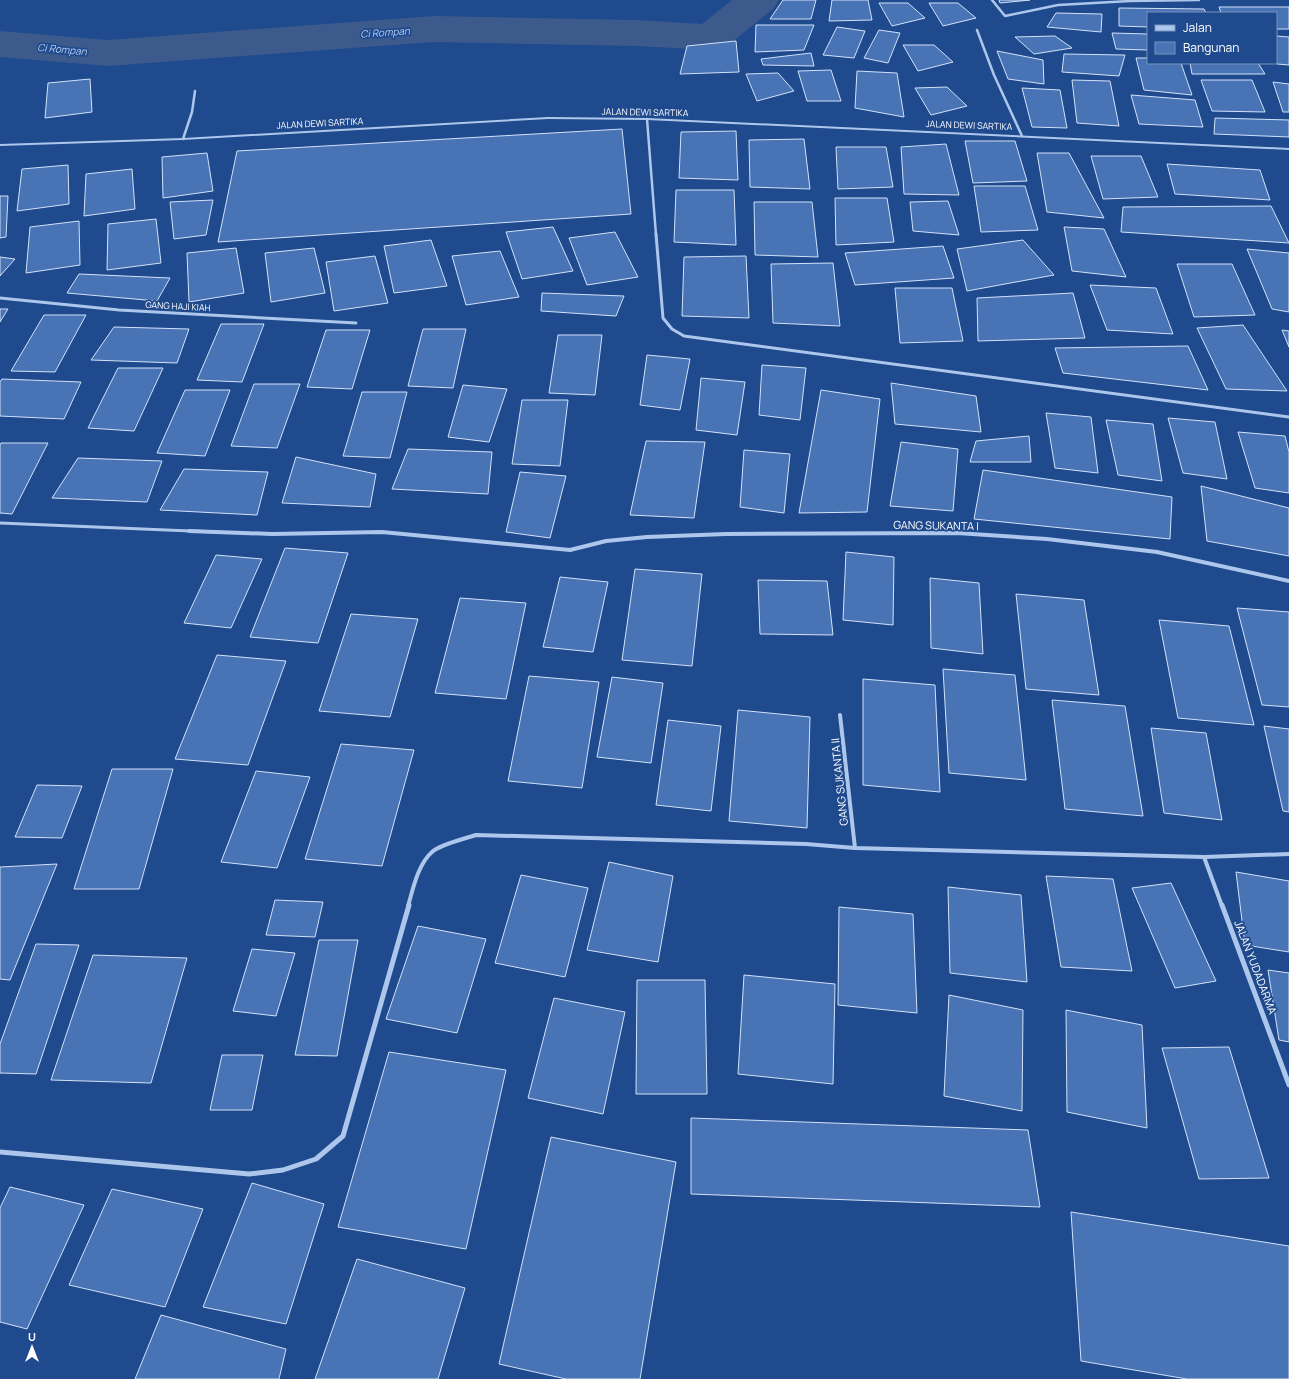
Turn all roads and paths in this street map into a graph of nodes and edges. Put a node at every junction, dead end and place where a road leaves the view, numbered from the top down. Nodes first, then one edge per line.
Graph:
1 (992, 0) edge
2 (1199, 0) edge
3 (977, 30) dead end
4 (195, 92) dead end
5 (647, 119) junction
6 (1022, 136) junction
7 (183, 139) junction
8 (0, 145) edge
9 (1289, 149) edge
10 (0, 298) edge
11 (356, 323) dead end
12 (1289, 417) edge
13 (0, 523) edge
14 (1289, 581) edge
15 (840, 715) dead end
16 (855, 848) junction
17 (1289, 854) edge
18 (1204, 857) junction
19 (1289, 1085) edge
20 (0, 1152) edge

1 - 2 street
3 - 6 street
4 - 7 street
5 - 6 street, JALAN DEWI SARTIKA
5 - 7 street, JALAN DEWI SARTIKA
5 - 12 street
6 - 9 street, JALAN DEWI SARTIKA
7 - 8 street, JALAN DEWI SARTIKA
10 - 11 street, GANG HAJI KIAH
13 - 14 street, GANG SUKANTA I
15 - 16 street, GANG SUKANTA II
16 - 18 street
16 - 20 street
17 - 18 street
18 - 19 street, JALAN YUDADARMA

